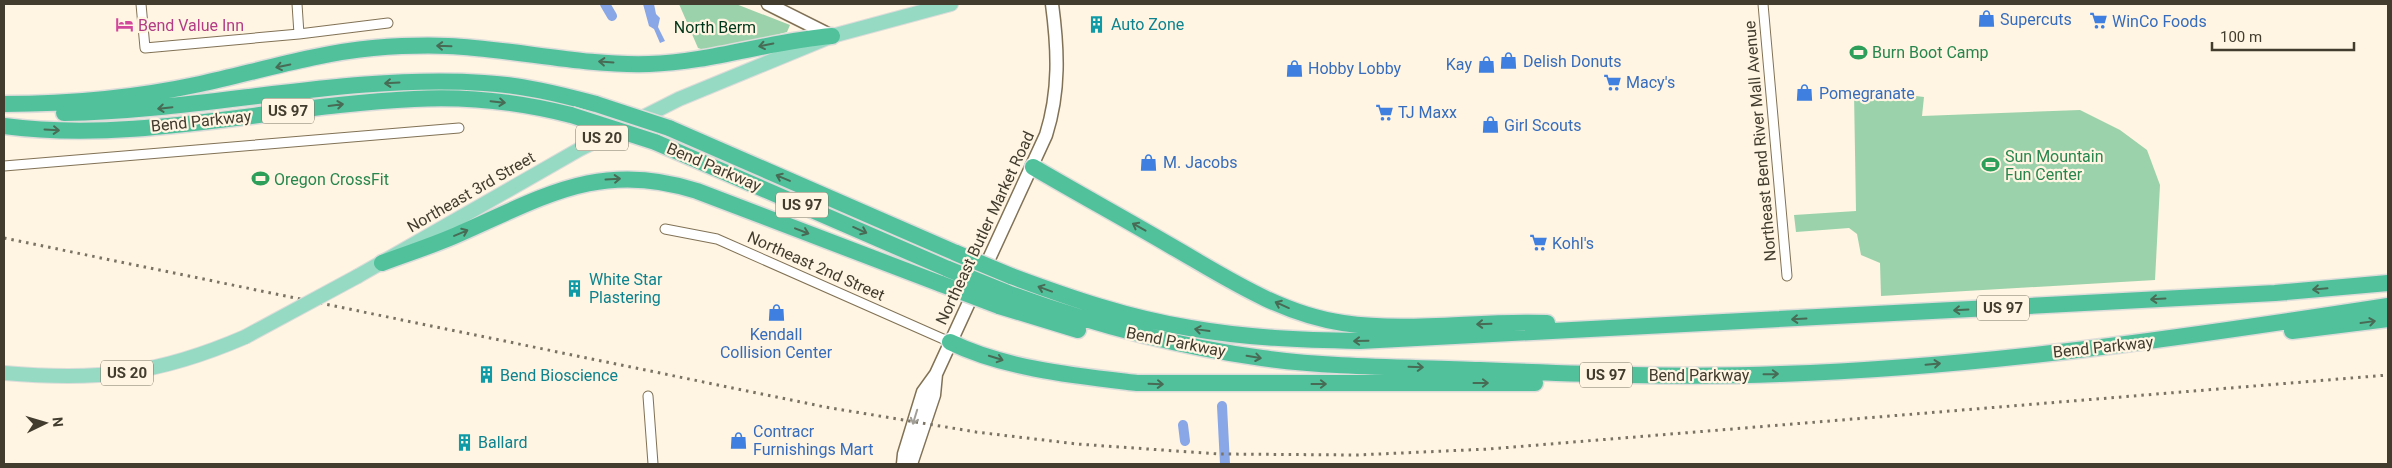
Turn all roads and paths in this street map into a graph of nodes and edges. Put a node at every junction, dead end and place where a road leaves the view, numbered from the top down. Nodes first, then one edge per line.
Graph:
1 (141, 4) edge
2 (297, 4) edge
3 (768, 4) edge
4 (951, 4) edge
5 (1052, 4) edge
6 (1763, 4) edge
7 (388, 23) dead end
8 (298, 34) junction
9 (832, 36) junction
10 (4, 105) edge
11 (4, 126) edge
12 (459, 128) dead end
13 (4, 166) edge
14 (1033, 167) junction
15 (665, 229) dead end
16 (382, 263) junction
17 (1788, 276) dead end
18 (2388, 281) edge
19 (1002, 299) junction
20 (2388, 306) edge
21 (2388, 319) edge
22 (1637, 328) junction
23 (2215, 333) junction
24 (950, 342) junction
25 (4, 373) edge
26 (936, 374) junction
27 (1680, 376) junction
28 (648, 396) dead end
29 (653, 464) edge
30 (904, 464) edge
31 (911, 464) edge

1 - 8 street
2 - 8 street
3 - 9 main road
4 - 9 main road, Northeast 3rd Street / US 20
5 - 14 main road, Northeast Butler Market Road
6 - 17 street, Northeast Bend River Mall Avenue
7 - 8 street
9 -> 10 highway
9 - 16 main road, Northeast 3rd Street / US 20
22 -> 10 highway, Bend Parkway / US 97, bridge
11 -> 19 highway, Bend Parkway / US 97, bridge
12 - 13 street
22 -> 14 highway
14 - 24 main road, Northeast Butler Market Road
15 - 24 street, Northeast 2nd Street
16 -> 19 highway, bridge
16 - 25 main road, Northeast 3rd Street / US 20, bridge
18 -> 22 highway, Bend Parkway / US 97
19 -> 27 highway, Bend Parkway / US 97
20 - 23 highway, Bend Parkway / US 97
23 -> 21 highway
27 -> 23 highway, Bend Parkway / US 97
24 - 26 main road, Northeast Butler Market Road
24 -> 27 highway
26 -> 30 main road, Northeast Butler Market Road
26 - 31 main road, Northeast Butler Market Road
28 - 29 street

